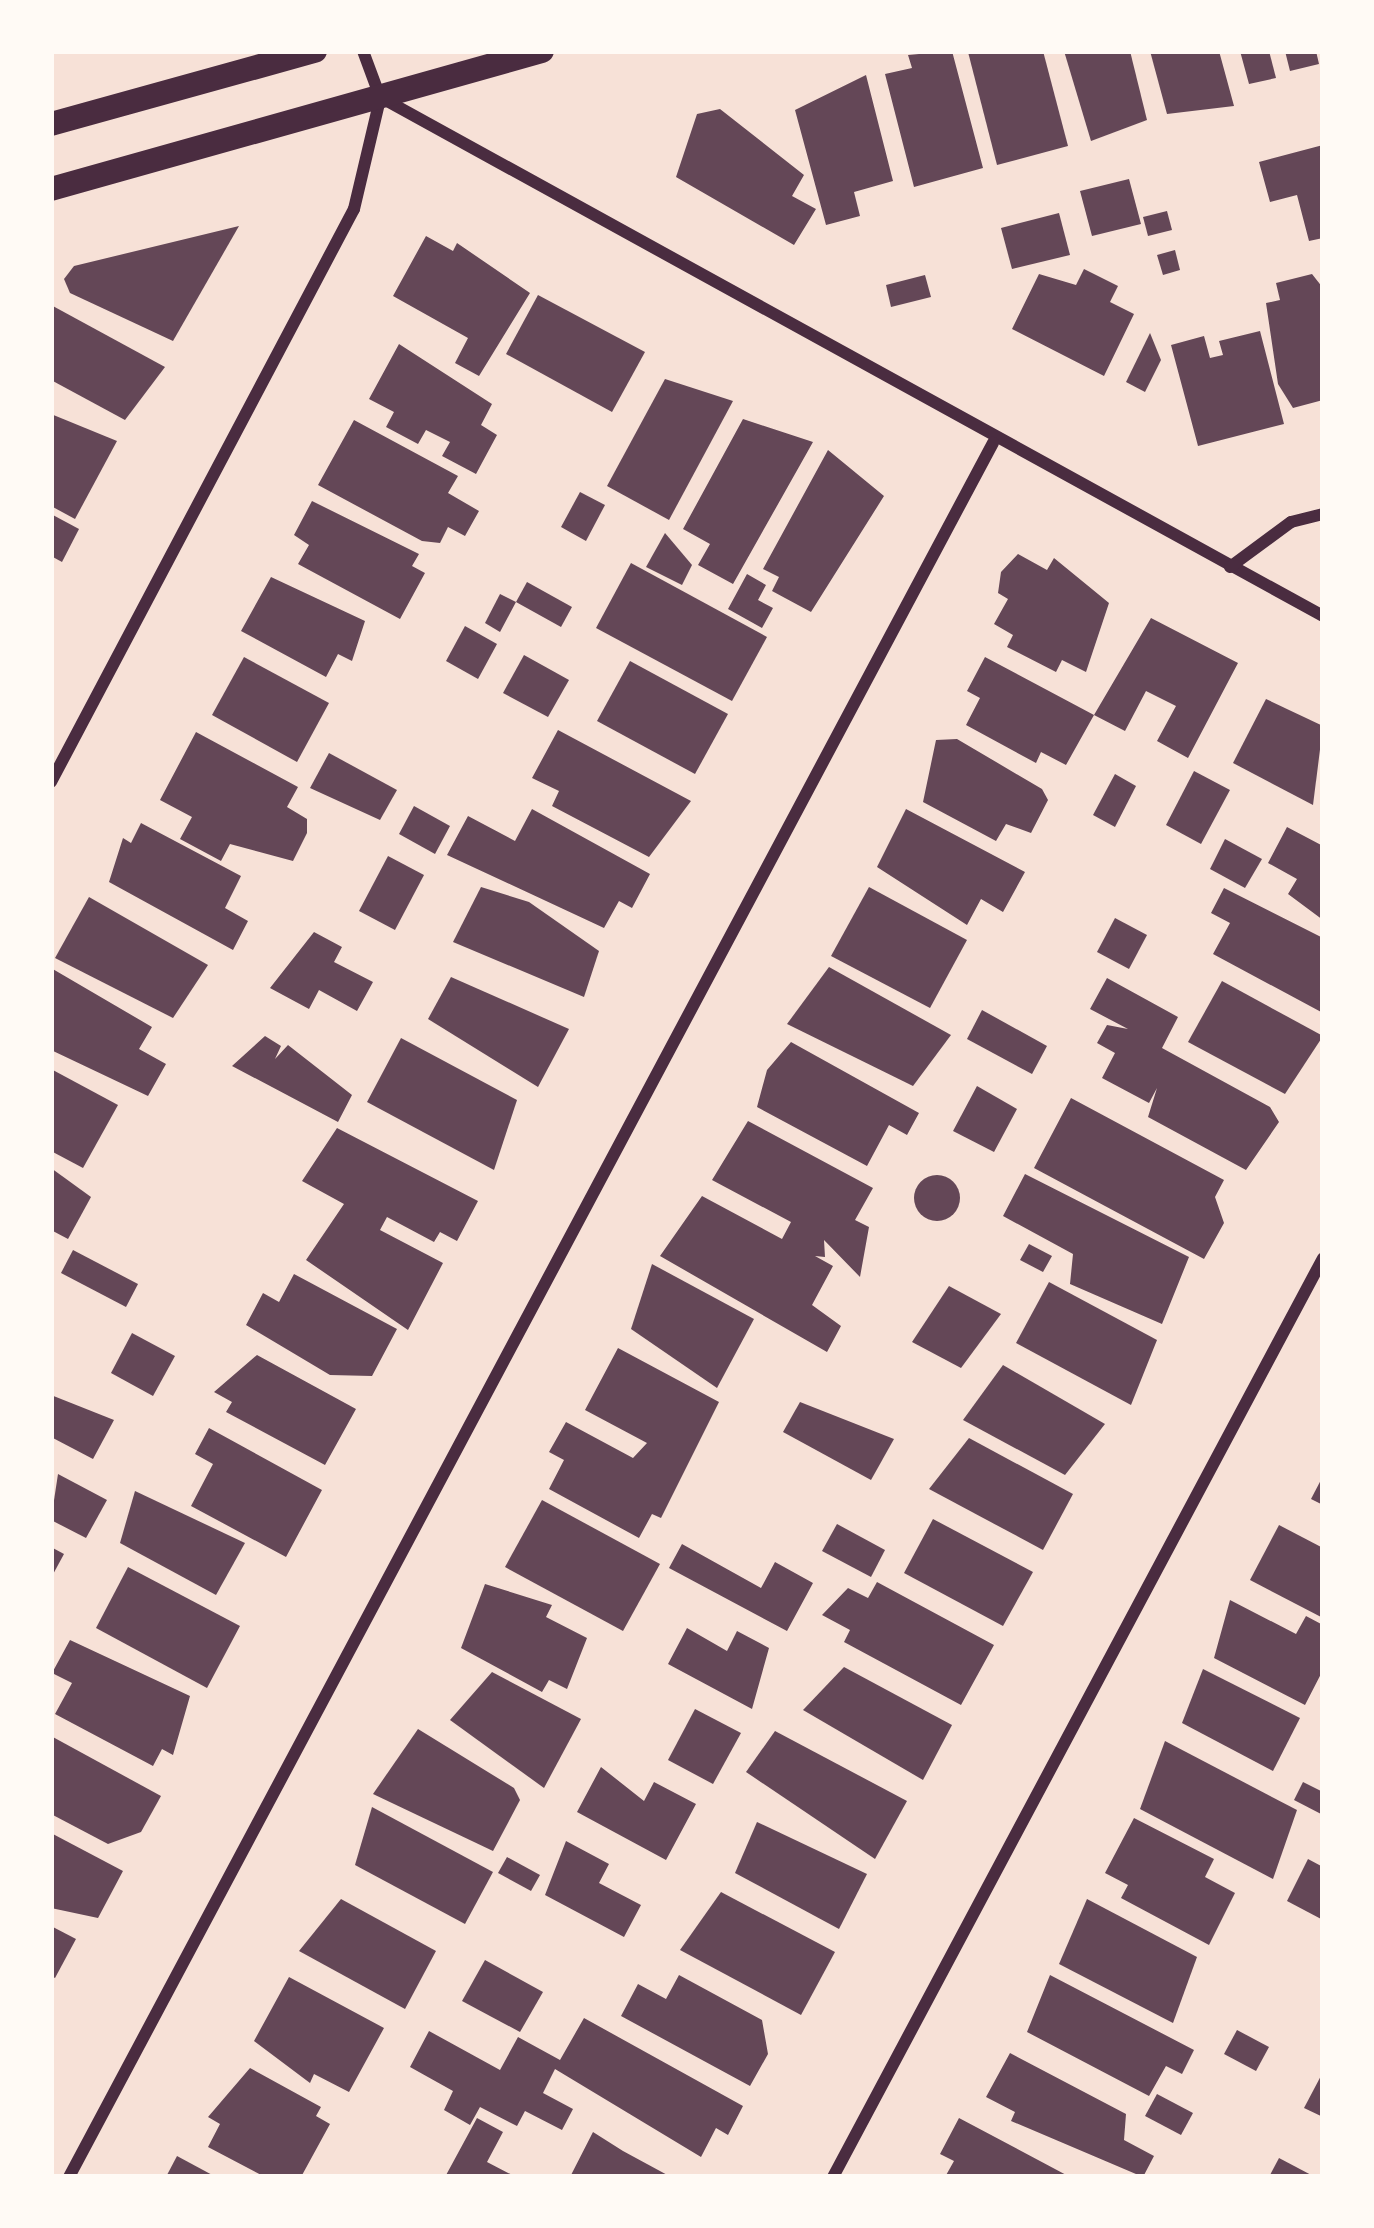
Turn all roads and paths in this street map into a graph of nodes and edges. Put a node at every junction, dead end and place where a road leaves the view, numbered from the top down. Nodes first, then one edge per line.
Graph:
1 (315, 51) edge
2 (364, 51) edge
3 (542, 51) edge
4 (380, 98) junction
5 (51, 124) edge
6 (51, 189) edge
7 (993, 443) junction
8 (1323, 514) edge
9 (1230, 566) junction
10 (1323, 616) edge
11 (51, 782) edge
12 (1323, 1258) edge
13 (68, 2177) edge
14 (832, 2177) edge

1 - 5 main road
2 - 4 street
3 - 4 main road
4 - 6 main road
4 - 7 street
4 - 11 street
7 - 9 street
7 - 13 street
8 - 9 street
9 - 10 street
12 - 14 street

